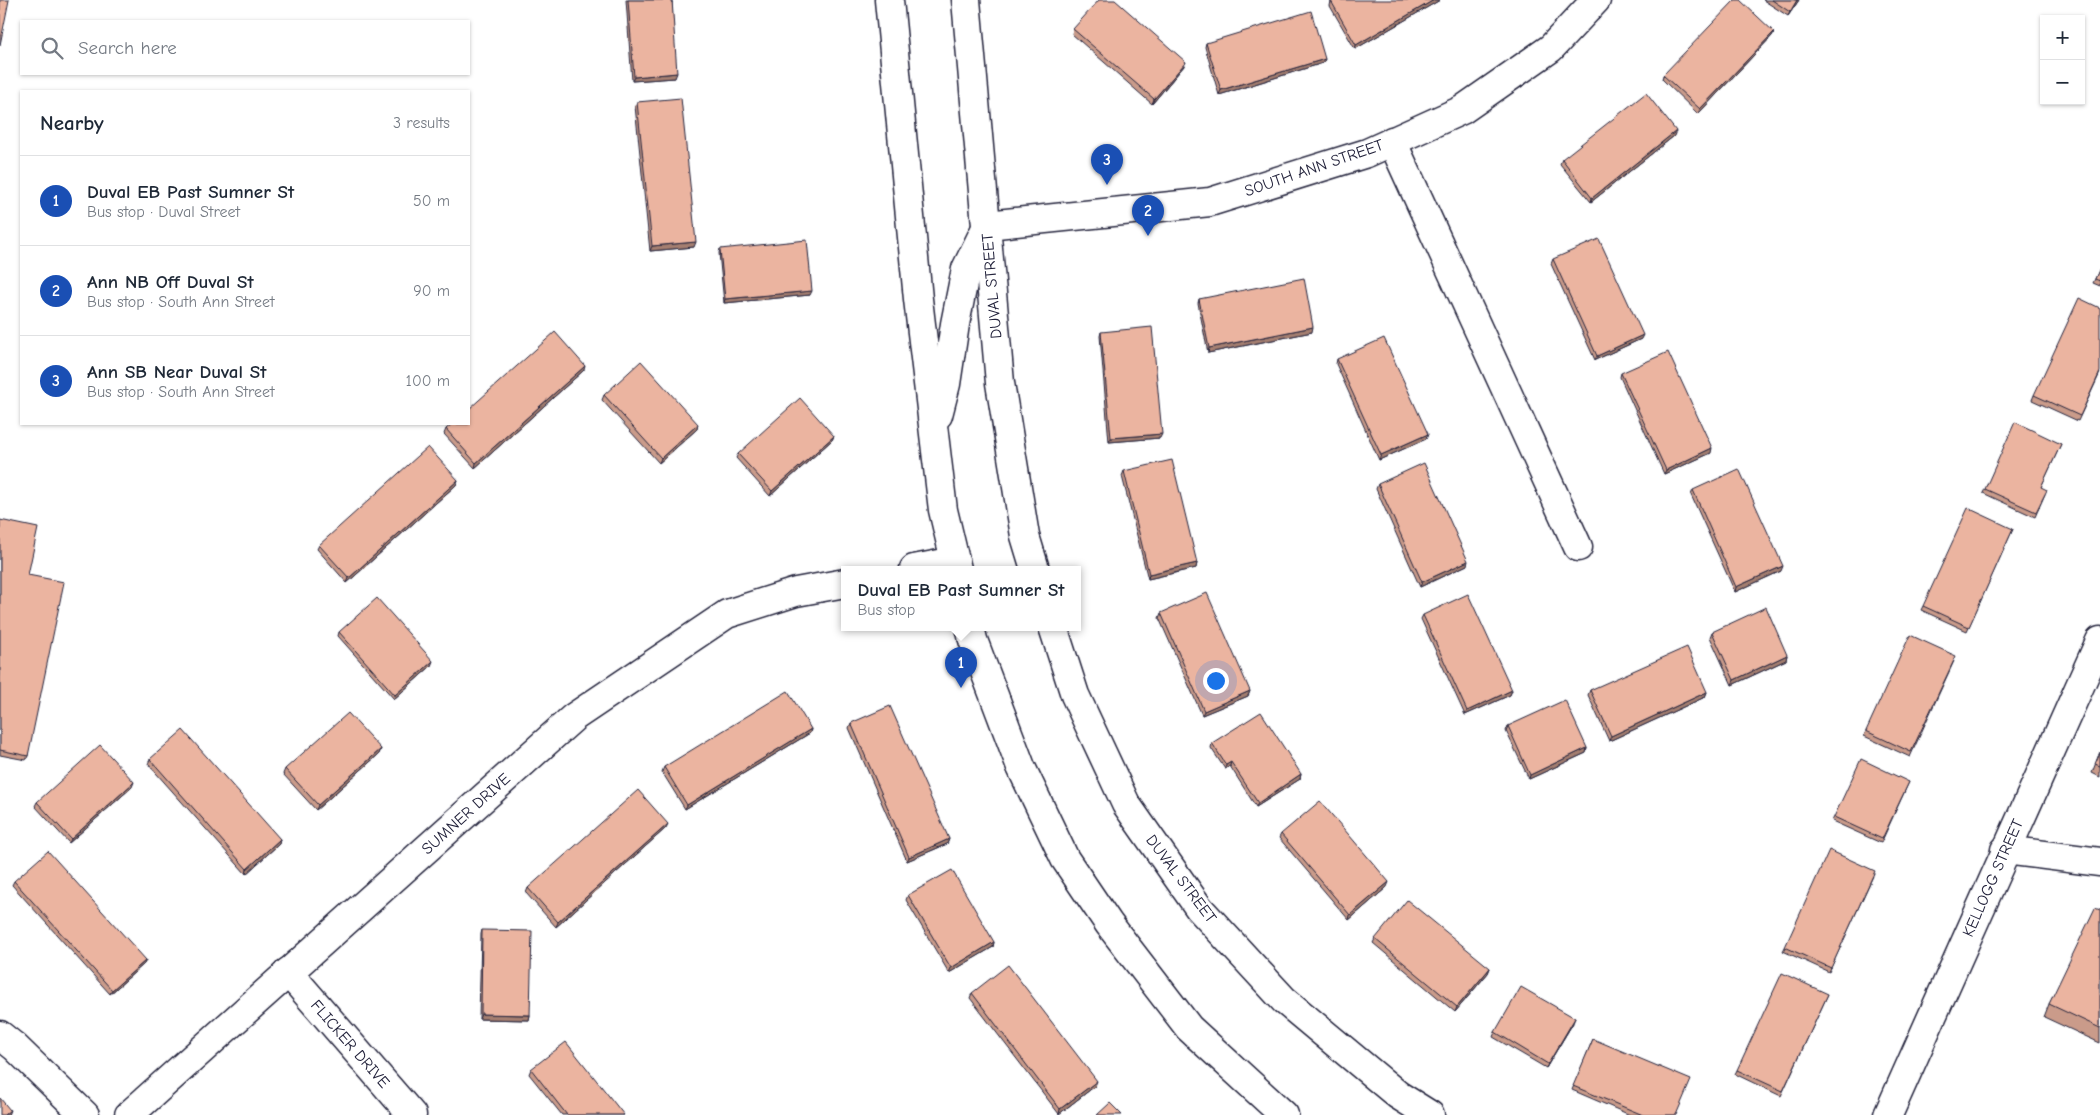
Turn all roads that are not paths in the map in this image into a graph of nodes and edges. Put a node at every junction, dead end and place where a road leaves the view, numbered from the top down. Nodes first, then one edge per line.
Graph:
1 (889, 0) edge
2 (966, 0) edge
3 (1596, 0) edge
4 (1392, 142) junction
5 (987, 224) junction
6 (934, 432) junction
7 (1578, 547) dead end
8 (956, 565) edge
9 (1034, 566) edge
10 (841, 584) edge
11 (971, 631) edge
12 (1055, 631) edge
13 (2100, 642) edge
14 (2005, 850) junction
15 (2100, 862) edge
16 (288, 972) junction
17 (0, 1035) edge
18 (85, 1115) edge
19 (129, 1115) edge
20 (412, 1115) edge
21 (1284, 1115) edge
22 (1430, 1115) edge
23 (1888, 1115) edge

1 - 6 street
2 - 5 street, DUVAL STREET
3 - 4 street, SOUTH ANN STREET
4 - 5 street, SOUTH ANN STREET
4 - 7 street
5 - 6 street
5 - 9 street, DUVAL STREET
6 - 8 street
10 - 16 street, SUMNER DRIVE
11 - 21 street
12 - 22 street, DUVAL STREET
13 - 14 street, KELLOGG STREET
14 - 15 street
14 - 23 street, KELLOGG STREET
16 - 19 street, SUMNER DRIVE
16 - 20 street, FLICKER DRIVE
17 - 18 street

